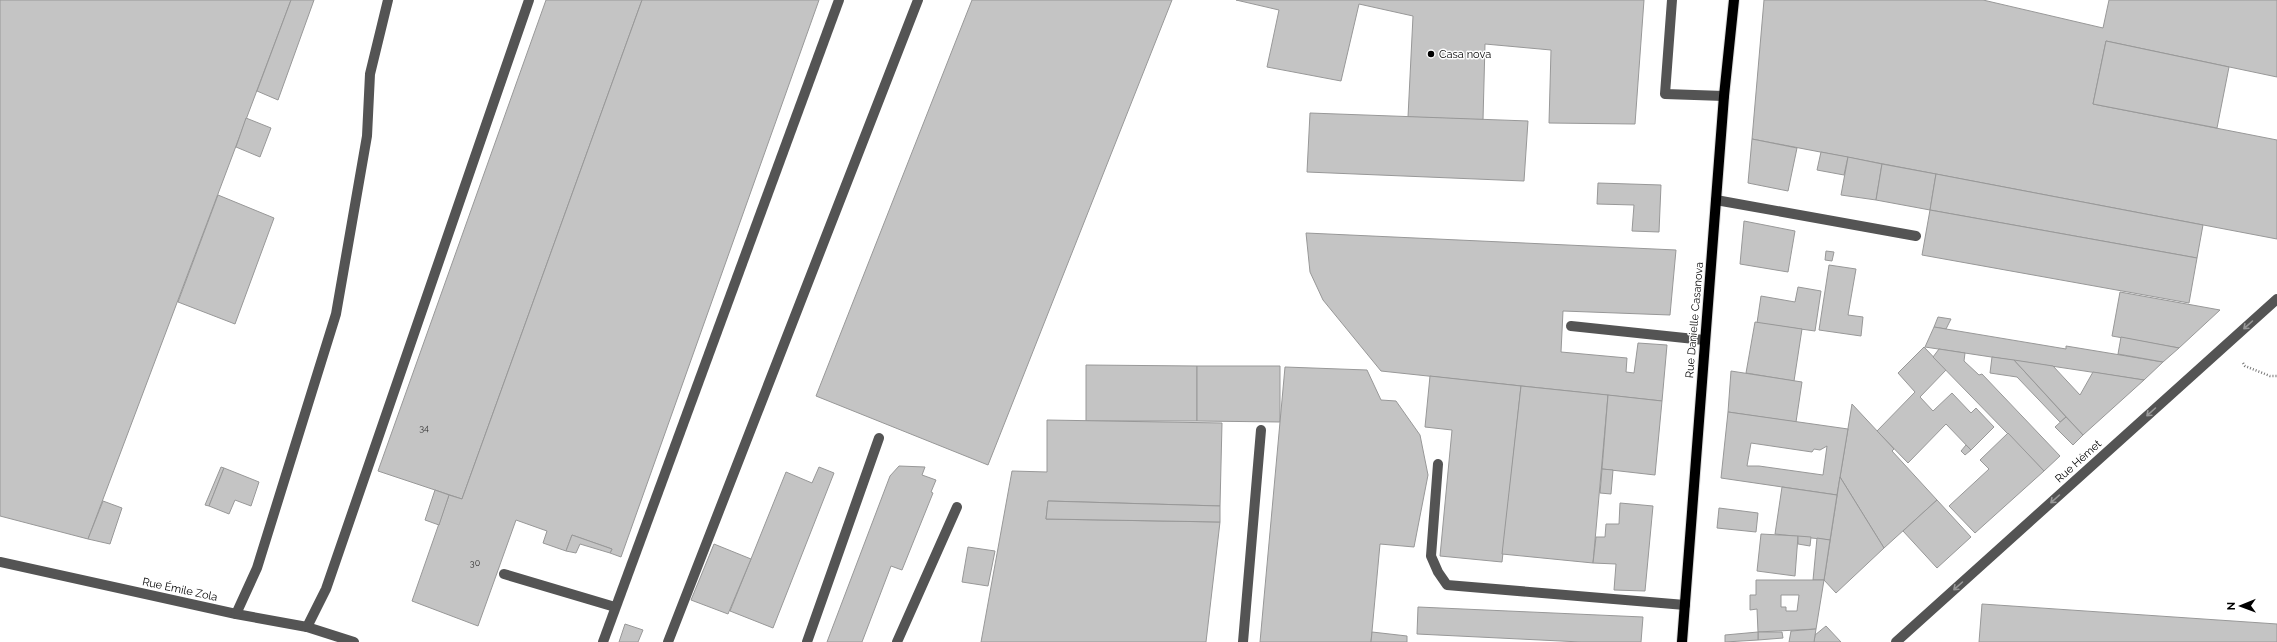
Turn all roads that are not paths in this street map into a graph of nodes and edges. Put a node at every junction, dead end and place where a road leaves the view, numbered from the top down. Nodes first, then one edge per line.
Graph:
1 (388, 0) edge
2 (529, 0) edge
3 (839, 0) edge
4 (918, 0) edge
5 (1672, 0) edge
6 (1734, 0) edge
7 (1724, 96) junction
8 (1716, 200) junction
9 (1916, 236) dead end
10 (2277, 299) edge
11 (1571, 326) dead end
12 (1704, 340) junction
13 (1261, 430) dead end
14 (879, 438) dead end
15 (1438, 464) dead end
16 (957, 507) dead end
17 (0, 562) edge
18 (504, 574) dead end
19 (1685, 606) junction
20 (615, 607) junction
21 (236, 614) junction
22 (307, 627) junction
23 (354, 642) edge
24 (602, 642) edge
25 (668, 642) edge
26 (807, 642) edge
27 (897, 642) edge
28 (1243, 642) edge
29 (1682, 642) edge
30 (1896, 642) edge

1 - 21 street
2 - 22 street
3 - 20 street
4 - 25 street
5 - 7 street
6 - 7 main road, Rue Danielle Casanova
7 - 8 main road, Rue Danielle Casanova
8 - 9 street
8 - 12 main road, Rue Danielle Casanova
10 -> 30 street, Rue Hémet
11 - 12 street
12 - 19 main road, Rue Danielle Casanova
13 - 28 street
14 - 26 street
15 - 19 street
16 - 27 street
17 - 21 street, Rue Émile Zola
18 - 20 street
19 - 29 main road, Rue Danielle Casanova
20 - 24 street
21 - 22 street, Rue Émile Zola
22 - 23 street, Rue Émile Zola

